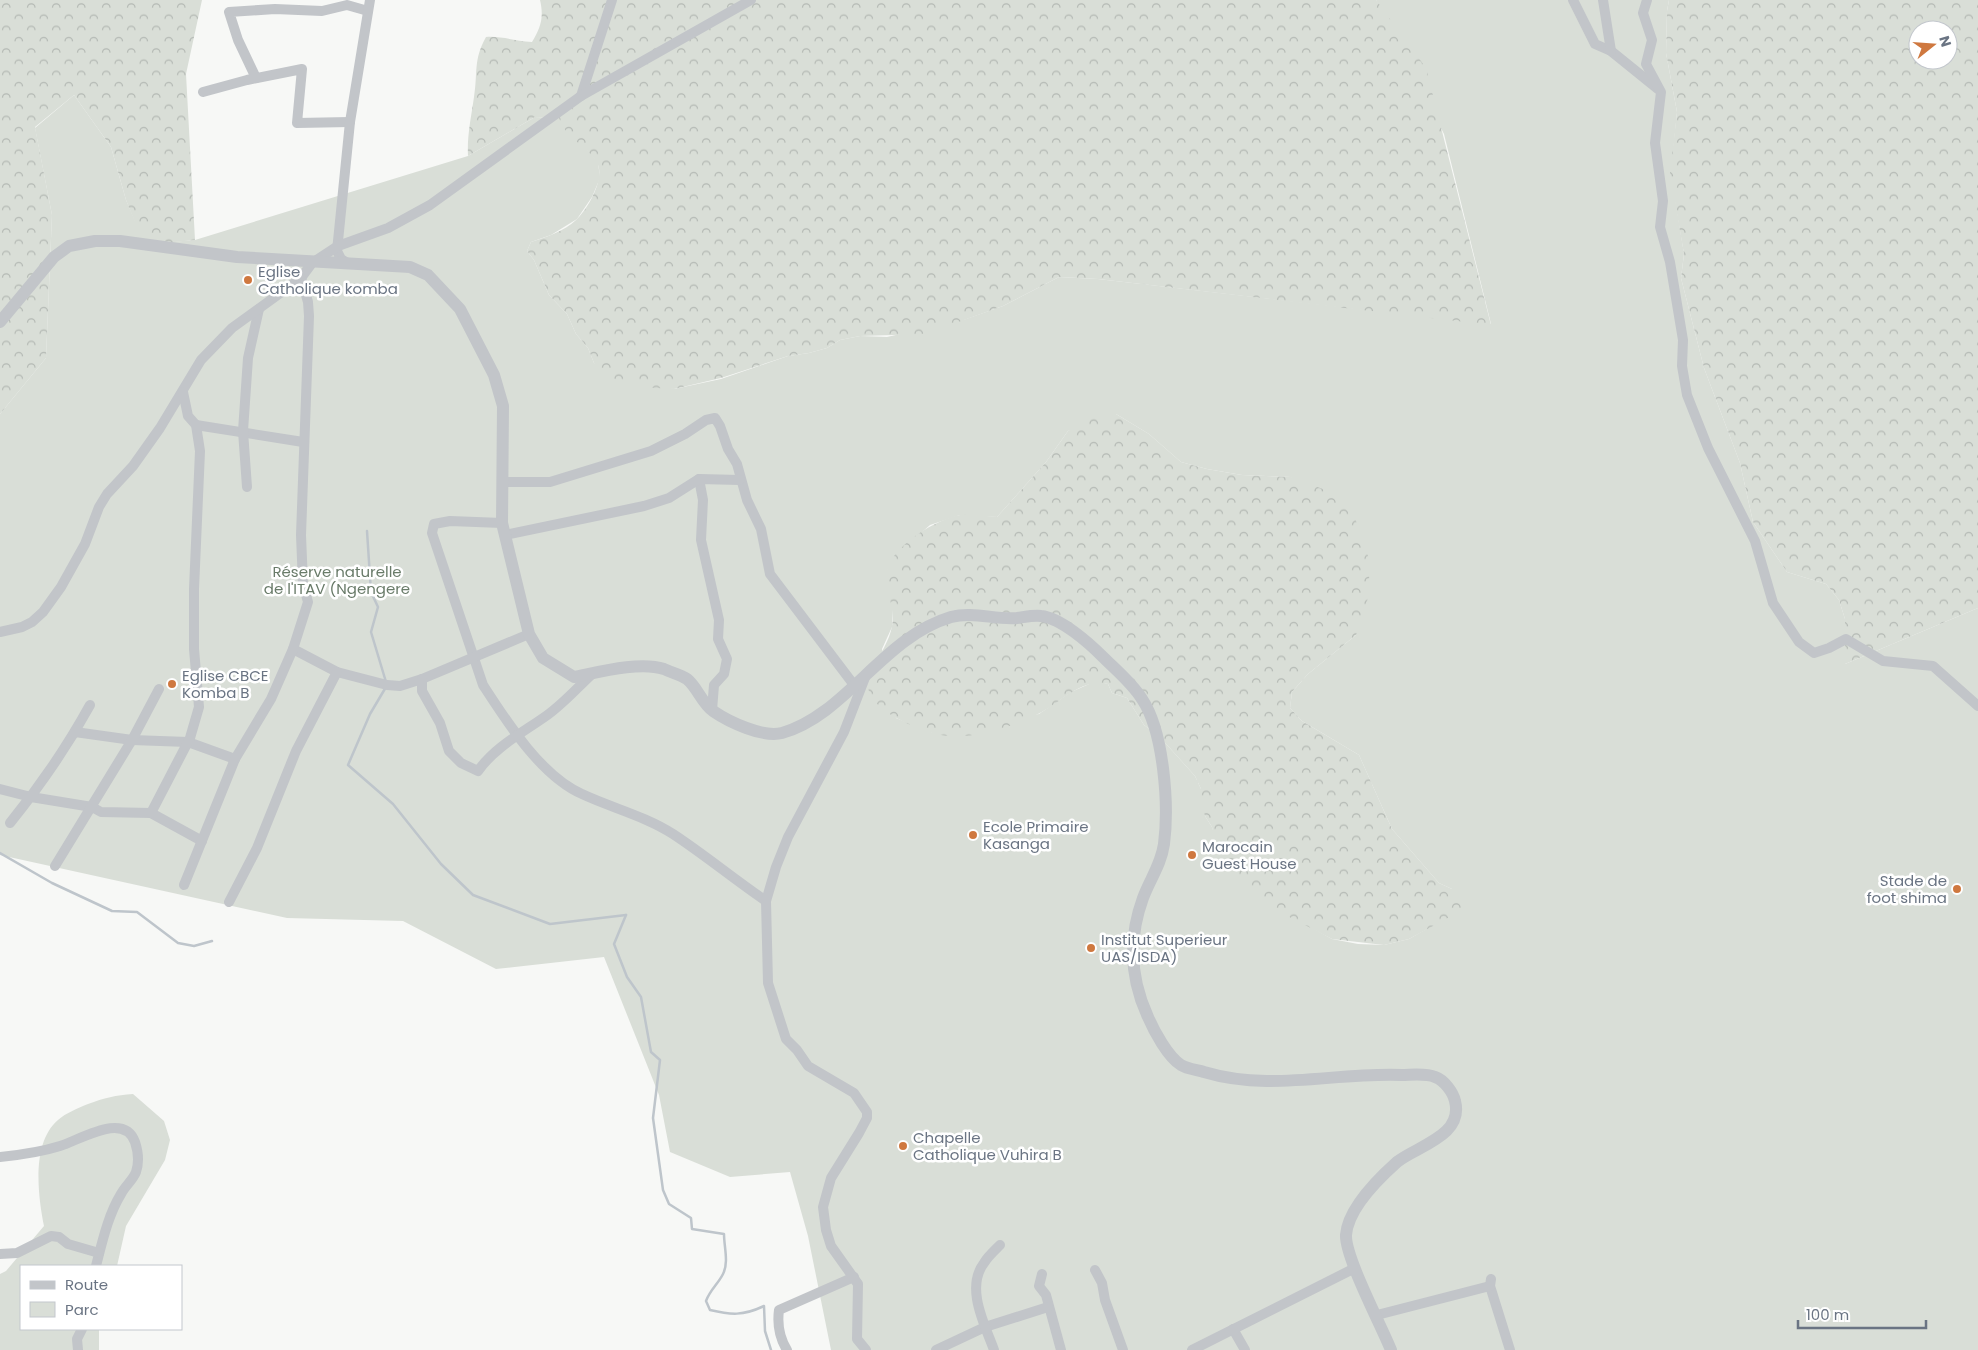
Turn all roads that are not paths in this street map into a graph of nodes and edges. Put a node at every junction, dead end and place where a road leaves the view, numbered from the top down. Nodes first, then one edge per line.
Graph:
1 (612, 0) edge
2 (751, 0) edge
3 (1574, 0) edge
4 (1603, 0) edge
5 (1646, 0) edge
6 (369, 5) edge
7 (1611, 51) junction
8 (256, 78) junction
9 (204, 92) dead end
10 (1660, 92) junction
11 (581, 96) junction
12 (350, 122) junction
13 (338, 246) junction
14 (312, 263) junction
15 (352, 265) junction
16 (301, 278) junction
17 (258, 309) junction
18 (0, 322) edge
19 (183, 392) junction
20 (196, 425) junction
21 (243, 432) junction
22 (303, 442) junction
23 (699, 478) junction
24 (740, 480) junction
25 (502, 482) junction
26 (246, 487) dead end
27 (504, 529) junction
28 (0, 632) edge
29 (529, 634) junction
30 (293, 649) junction
31 (475, 656) junction
32 (337, 672) junction
33 (592, 674) junction
34 (866, 674) junction
35 (422, 679) junction
36 (854, 684) junction
37 (159, 689) dead end
38 (90, 705) dead end
39 (1978, 706) edge
40 (712, 710) junction
41 (75, 732) junction
42 (517, 734) junction
43 (132, 740) junction
44 (188, 742) junction
45 (235, 759) junction
46 (0, 789) edge
47 (31, 797) junction
48 (92, 807) junction
49 (151, 813) junction
50 (10, 823) dead end
51 (202, 841) junction
52 (56, 866) dead end
53 (184, 885) dead end
54 (766, 901) junction
55 (230, 902) dead end
56 (0, 1157) edge
57 (1000, 1245) dead end
58 (99, 1252) junction
59 (0, 1254) edge
60 (96, 1265) edge
61 (1355, 1268) junction
62 (1095, 1270) dead end
63 (1042, 1274) dead end
64 (854, 1277) junction
65 (1048, 1307) junction
66 (1377, 1315) junction
67 (985, 1328) junction
68 (1233, 1329) junction
69 (82, 1330) edge
70 (78, 1350) edge
71 (787, 1350) edge
72 (866, 1350) edge
73 (936, 1350) edge
74 (994, 1350) edge
75 (1061, 1350) edge
76 (1124, 1350) edge
77 (1192, 1350) edge
78 (1245, 1350) edge
79 (1392, 1350) edge
80 (1510, 1350) edge

1 - 11 street
2 - 11 street
3 - 7 street
4 - 7 street
5 - 10 street
6 - 8 street
6 - 12 street
7 - 10 street
8 - 9 street
8 - 12 street
10 - 39 street
11 - 13 street
12 - 13 street
13 - 14 street
13 - 15 street
14 - 15 street
14 - 16 street
14 - 18 street
15 - 25 street
16 - 17 street
16 - 22 street
17 - 19 street
17 - 21 street
19 - 20 street
19 - 28 street
20 - 21 street
20 - 44 street
21 - 22 street
21 - 26 street
22 - 30 street
23 - 24 street
23 - 27 street
23 - 40 street
24 - 25 street
24 - 36 street
25 - 27 street
27 - 29 street
27 - 31 street
29 - 31 street
29 - 33 street
30 - 32 street
30 - 45 street
31 - 35 street
31 - 42 street
32 - 35 street
32 - 55 street
33 - 40 street
33 - 42 street
34 - 36 street
34 - 54 street
34 - 61 street
35 - 42 street
36 - 40 street
37 - 43 street
38 - 41 street
41 - 43 street
41 - 47 street
42 - 54 street
43 - 44 street
43 - 48 street
44 - 45 street
44 - 49 street
45 - 51 street
46 - 47 street
47 - 48 street
47 - 50 street
48 - 49 street
48 - 52 street
49 - 51 street
51 - 53 street
54 - 64 street
56 - 58 street
57 - 67 street
58 - 59 street
58 - 60 street
61 - 66 street
61 - 68 street
62 - 76 street
63 - 65 street
64 - 71 street
64 - 72 street
65 - 67 street
65 - 75 street
66 - 79 street
66 - 80 street
67 - 73 street
67 - 74 street
68 - 77 street
68 - 78 street
69 - 70 street

